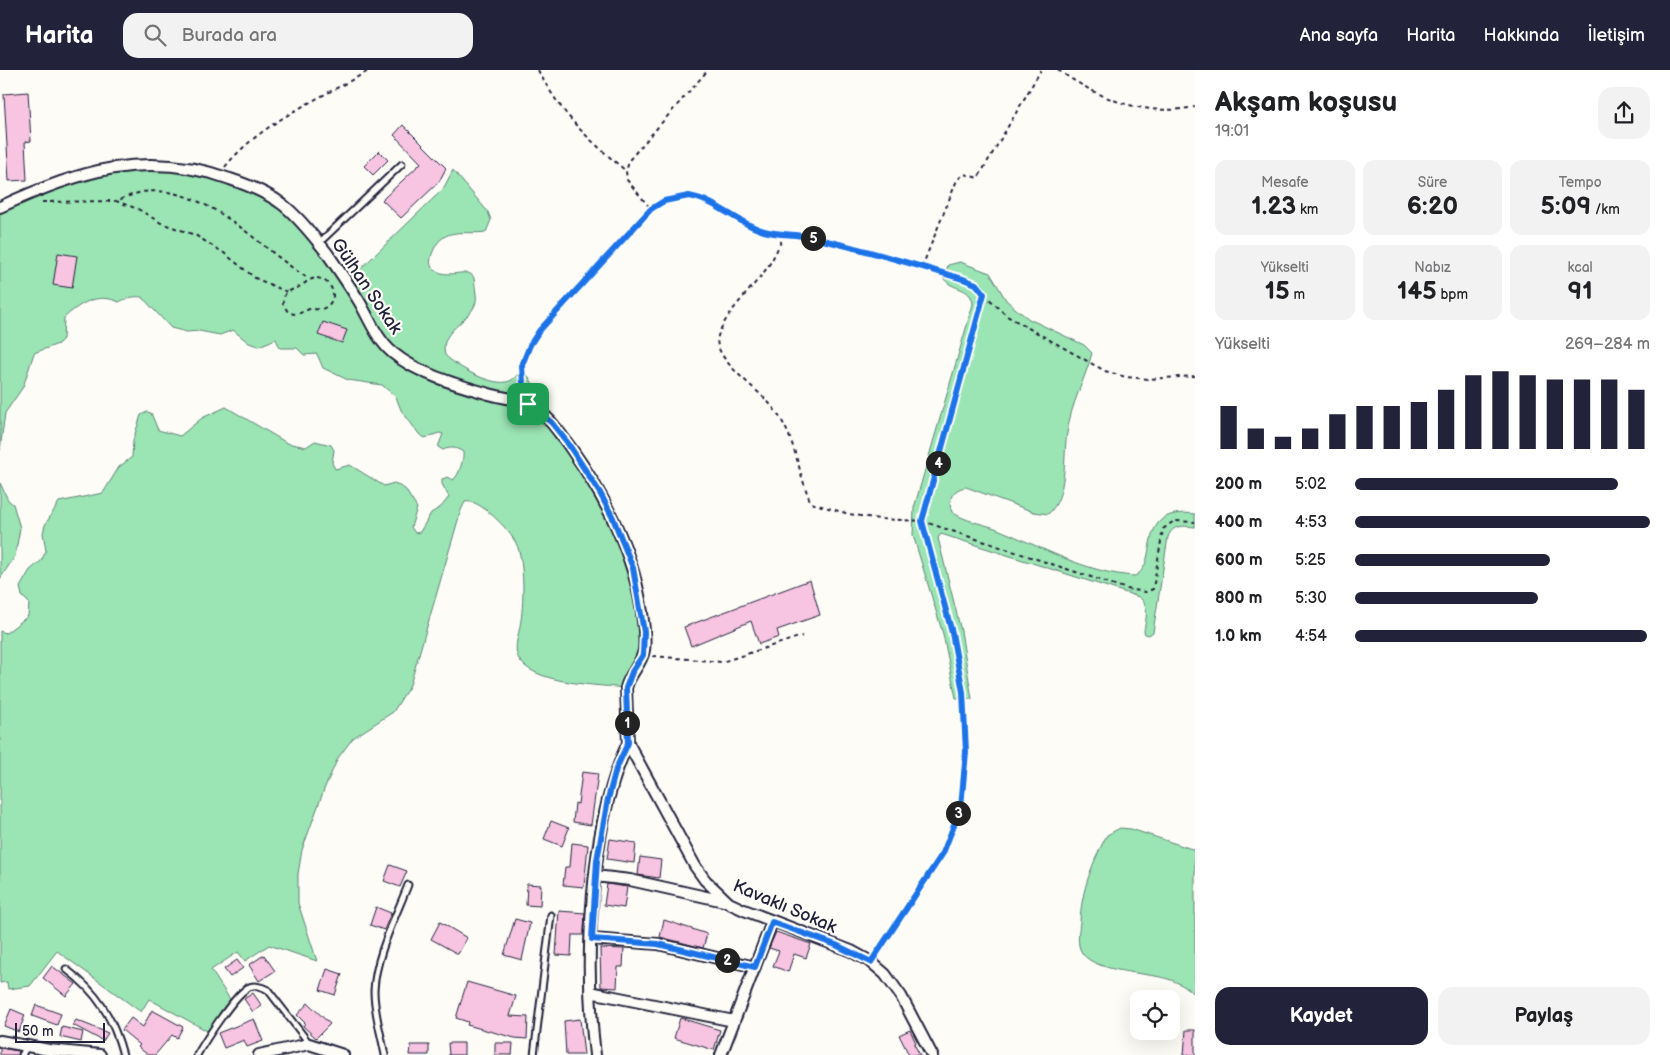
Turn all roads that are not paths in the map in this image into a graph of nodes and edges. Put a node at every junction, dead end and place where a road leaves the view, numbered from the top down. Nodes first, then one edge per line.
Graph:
1 (402, 164) dead end
2 (0, 207) edge
3 (319, 244) junction
4 (628, 743) junction
5 (595, 876) junction
6 (408, 885) dead end
7 (729, 903) junction
8 (550, 915) dead end
9 (772, 922) junction
10 (592, 939) junction
11 (755, 967) junction
12 (66, 969) dead end
13 (590, 992) junction
14 (734, 1021) junction
15 (0, 1041) edge
16 (309, 1044) junction
17 (24, 1050) edge
18 (100, 1055) edge
19 (123, 1055) edge
20 (198, 1055) edge
21 (259, 1055) edge
22 (344, 1055) edge
23 (385, 1055) edge
24 (534, 1055) edge
25 (596, 1055) edge
26 (721, 1055) edge
27 (932, 1055) edge

1 - 3 lane
2 - 3 street, Gülhan Sokak
3 - 4 street, Gülhan Sokak
4 - 5 street
4 - 7 street, Kavaklı Sokak
5 - 7 street
5 - 10 street
6 - 23 lane
7 - 9 street, Kavaklı Sokak
8 - 24 lane
9 - 11 street
9 - 27 street, Kavaklı Sokak
10 - 11 street
10 - 13 street
11 - 14 street
12 - 19 lane
13 - 14 street
13 - 25 street
14 - 26 street
15 - 17 street
16 - 20 lane
16 - 21 street
16 - 22 street
17 - 18 street

